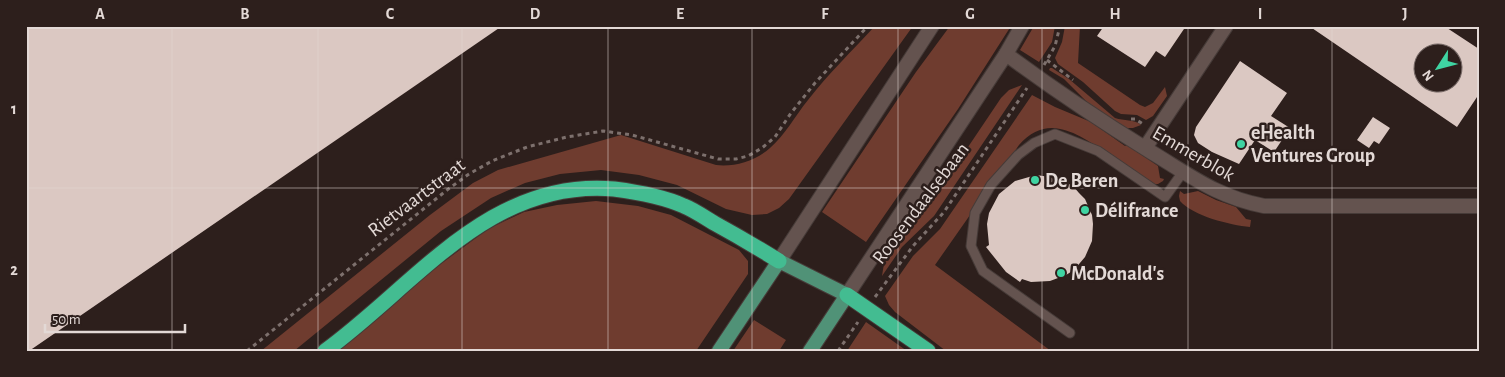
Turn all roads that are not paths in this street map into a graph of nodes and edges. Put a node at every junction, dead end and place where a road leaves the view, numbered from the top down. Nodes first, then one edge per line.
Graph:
1 (932, 26) edge
2 (1022, 26) edge
3 (1226, 26) edge
4 (1006, 54) junction
5 (1145, 148) junction
6 (1183, 172) junction
7 (1479, 206) edge
8 (780, 261) junction
9 (847, 294) junction
10 (1070, 333) dead end
11 (325, 351) edge
12 (719, 351) edge
13 (810, 351) edge
14 (928, 351) edge

1 - 8 street
2 - 4 street, Roosendaalsebaan
3 - 5 street
4 - 5 street, Emmerblok
4 - 9 street, Roosendaalsebaan
5 - 6 street, Emmerblok
6 - 7 street, Emmerblok
6 - 10 lane
8 - 9 main road
8 - 11 highway
8 - 12 main road
9 - 13 main road
9 - 14 highway

